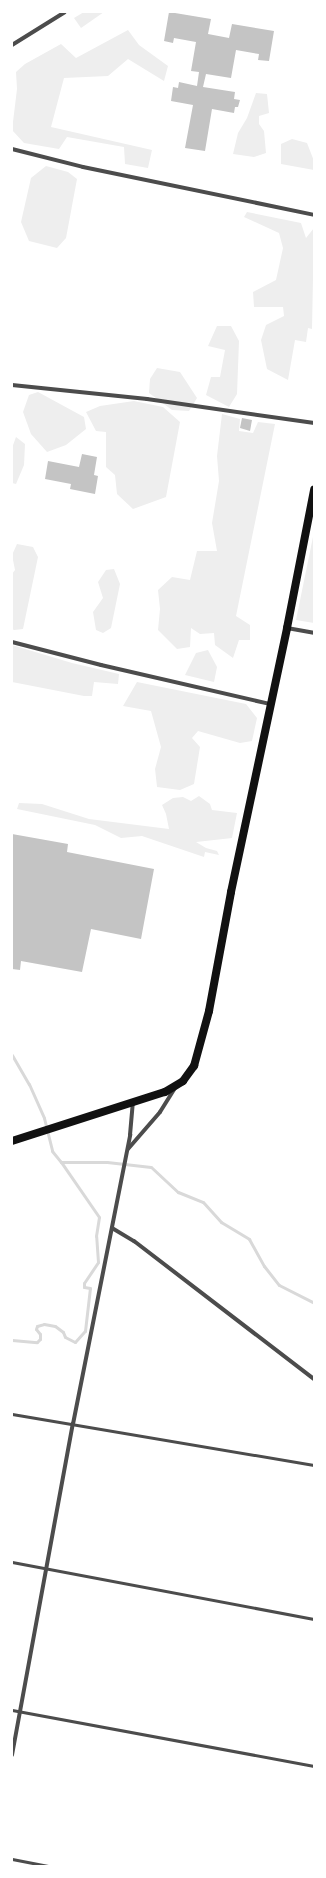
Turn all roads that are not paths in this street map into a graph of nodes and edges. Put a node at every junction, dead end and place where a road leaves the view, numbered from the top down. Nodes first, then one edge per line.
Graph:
1 (65, 12) edge
2 (12, 45) edge
3 (12, 149) edge
4 (314, 215) edge
5 (12, 385) edge
6 (314, 423) edge
7 (314, 490) edge
8 (287, 628) junction
9 (314, 633) edge
10 (12, 642) edge
11 (270, 704) junction
12 (176, 1086) junction
13 (133, 1102) junction
14 (12, 1141) edge
15 (127, 1151) junction
16 (112, 1228) junction
17 (314, 1379) edge
18 (12, 1414) edge
19 (73, 1424) junction
20 (314, 1465) edge
21 (12, 1562) edge
22 (47, 1568) junction
23 (314, 1619) edge
24 (12, 1710) edge
25 (20, 1711) junction
26 (12, 1755) edge
27 (314, 1766) edge
28 (12, 1859) edge
29 (49, 1866) edge

1 - 2 street
3 - 4 street
5 - 6 street
7 - 8 main road
8 - 9 street
8 - 11 main road
10 - 11 street
11 - 12 main road
12 - 13 main road
12 - 15 street
13 - 14 main road
13 - 15 street
15 - 16 street
16 - 17 street
16 - 19 street
18 - 19 lane
19 - 20 lane
19 - 22 street
21 - 22 lane
22 - 23 lane
22 - 25 street
24 - 25 lane
25 - 26 street
25 - 27 lane
28 - 29 lane

